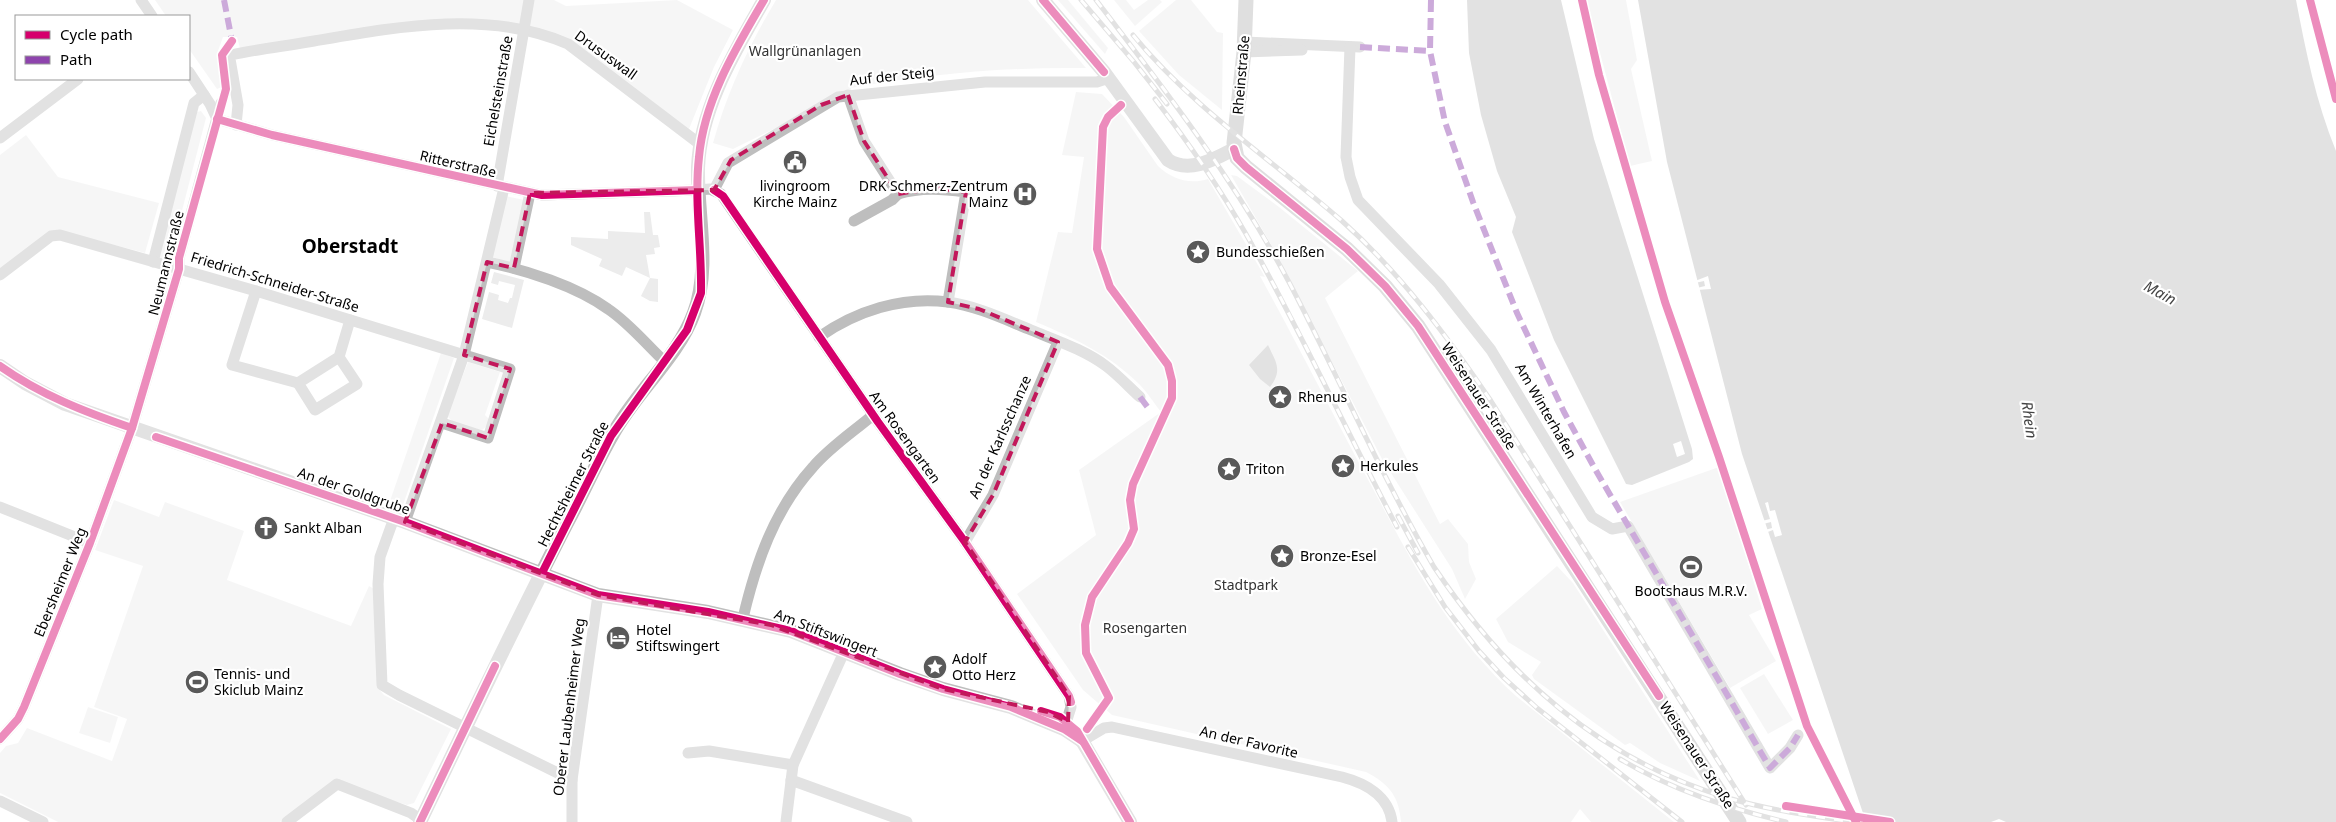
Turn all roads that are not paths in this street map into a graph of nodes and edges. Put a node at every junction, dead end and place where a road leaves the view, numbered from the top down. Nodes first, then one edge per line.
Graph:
1 (141, 0) edge
2 (529, 0) edge
3 (764, 0) edge
4 (1043, 0) edge
5 (1246, 0) edge
6 (151, 15) edge
7 (524, 30) junction
8 (1244, 47) junction
9 (190, 74) edge
10 (1109, 78) junction
11 (77, 80) edge
12 (204, 95) junction
13 (848, 95) junction
14 (221, 103) dead end
15 (216, 119) junction
16 (236, 125) junction
17 (0, 138) edge
18 (701, 145) junction
19 (1234, 149) junction
20 (500, 187) junction
21 (698, 190) junction
22 (714, 190) junction
23 (530, 193) junction
24 (898, 194) junction
25 (854, 222) dead end
26 (153, 262) junction
27 (488, 262) junction
28 (514, 268) junction
29 (179, 269) junction
30 (0, 275) edge
31 (256, 291) junction
32 (948, 302) junction
33 (350, 320) junction
34 (819, 337) junction
35 (1058, 342) junction
36 (464, 355) junction
37 (340, 357) junction
38 (664, 361) junction
39 (0, 366) edge
40 (298, 383) junction
41 (1140, 397) dead end
42 (873, 415) junction
43 (442, 423) junction
44 (132, 428) junction
45 (0, 507) edge
46 (400, 520) junction
47 (965, 542) junction
48 (90, 543) junction
49 (542, 573) junction
50 (598, 595) junction
51 (743, 618) junction
52 (844, 652) junction
53 (1066, 725) junction
54 (466, 727) junction
55 (1798, 735) dead end
56 (0, 739) edge
57 (1082, 742) junction
58 (688, 753) dead end
59 (792, 765) junction
60 (572, 780) junction
61 (791, 780) junction
62 (0, 801) edge
63 (420, 821) edge
64 (43, 822) edge
65 (287, 822) edge
66 (572, 822) edge
67 (786, 822) edge
68 (907, 822) edge
69 (1130, 822) edge
70 (1392, 822) edge
71 (1739, 822) edge

1 - 6 street
2 - 7 street, Eichelsteinstraße
3 - 18 street, Hechtsheimer Straße
4 - 10 street
5 - 8 main road, Rheinstraße
7 - 16 street, Drususwall
7 - 18 street, Drususwall
7 - 20 street, Eichelsteinstraße
8 - 19 main road, Rheinstraße
8 - 55 street, Am Winterhafen
9 - 12 street
10 - 13 street, Auf der Steig
10 - 19 street
11 - 17 street
12 - 15 street
12 - 26 street, Neumannstraße
13 - 22 street, Auf der Steig
13 - 24 street
14 - 15 street, Neumannstraße
15 - 16 street, Ritterstraße
15 - 29 street, Neumannstraße
16 - 20 street, Ritterstraße
18 - 21 street, Hechtsheimer Straße
19 - 71 main road, Weisenauer Straße
20 - 23 street, Ritterstraße
20 - 27 street, Eichelsteinstraße
21 - 22 street
21 - 23 street, Ritterstraße
21 - 38 street, Hechtsheimer Straße
22 - 34 street, Am Rosengarten
23 - 28 street
24 - 25 street
24 - 32 street
26 - 29 street, Friedrich-Schneider-Straße
26 - 30 street, Friedrich-Schneider-Straße
27 - 28 street
27 - 36 street, Eichelsteinstraße
28 - 38 street
29 - 31 street, Friedrich-Schneider-Straße
29 - 44 street, Neumannstraße
31 - 33 street, Friedrich-Schneider-Straße
31 - 40 street
32 - 34 street
32 - 35 street
33 - 36 street, Friedrich-Schneider-Straße
33 - 37 street
34 - 42 street, Am Rosengarten
35 - 41 street
35 - 47 street, An der Karlsschanze
36 - 43 street, Eichelsteinstraße
36 - 43 street, Friedrich-Schneider-Straße
37 - 40 street
37 - 40 street
38 - 49 street, Hechtsheimer Straße
39 - 44 street, An der Goldgrube
42 - 47 street, Am Rosengarten
42 - 51 street
43 - 46 street, Eichelsteinstraße
44 - 46 street, An der Goldgrube
44 - 48 street, Ebersheimer Weg
45 - 48 street
46 - 49 street, An der Goldgrube
46 - 54 street, Eichelsteinstraße
47 - 53 street, Am Rosengarten
48 - 56 street, Ebersheimer Weg
49 - 50 street, Am Stiftswingert
49 - 54 street, Hechtsheimer Straße
50 - 51 street, Am Stiftswingert
50 - 60 street, Oberer Laubenheimer Weg
51 - 52 street, Am Stiftswingert
52 - 53 street, Am Stiftswingert
52 - 59 street
53 - 57 street
54 - 60 street
54 - 63 street, Hechtsheimer Straße
57 - 69 street
57 - 70 street, An der Favorite
58 - 59 street
59 - 61 street
60 - 66 street, Oberer Laubenheimer Weg
61 - 67 street
61 - 68 street
62 - 64 street
63 - 65 street

